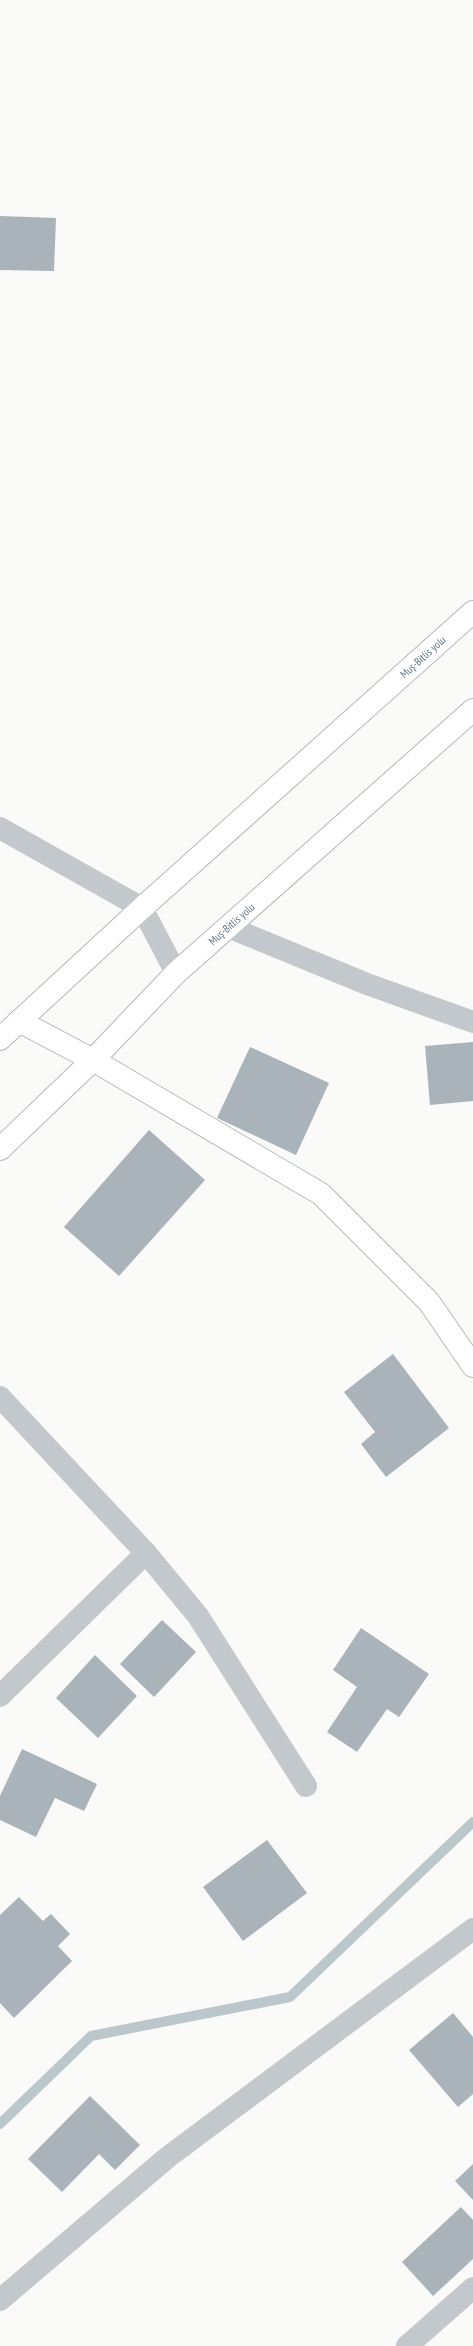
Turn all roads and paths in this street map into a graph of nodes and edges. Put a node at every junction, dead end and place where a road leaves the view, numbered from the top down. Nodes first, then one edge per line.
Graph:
1 (473, 612) edge
2 (470, 718) edge
3 (0, 828) edge
4 (142, 908) junction
5 (228, 927) junction
6 (176, 973) junction
7 (19, 1021) junction
8 (473, 1022) edge
9 (0, 1039) edge
10 (93, 1060) junction
11 (0, 1149) edge
12 (473, 1366) edge
13 (0, 1397) edge
14 (146, 1553) junction
15 (0, 1696) edge
16 (306, 1786) dead end
17 (473, 1929) edge
18 (473, 2288) edge
19 (0, 2300) edge
20 (407, 2346) edge

1 - 4 main road, Muş-Bitlis yolu
2 - 5 main road, Muş-Bitlis yolu
3 - 4 street
4 - 6 street
4 - 7 main road, Muş-Bitlis yolu
5 - 6 main road, Muş-Bitlis yolu
5 - 8 street
6 - 10 main road, Muş-Bitlis yolu
7 - 9 main road, Muş-Bitlis yolu
7 - 10 main road
10 - 11 main road, Muş-Bitlis yolu
10 - 12 main road
13 - 14 street
14 - 15 street
14 - 16 street
17 - 19 street
18 - 20 street

